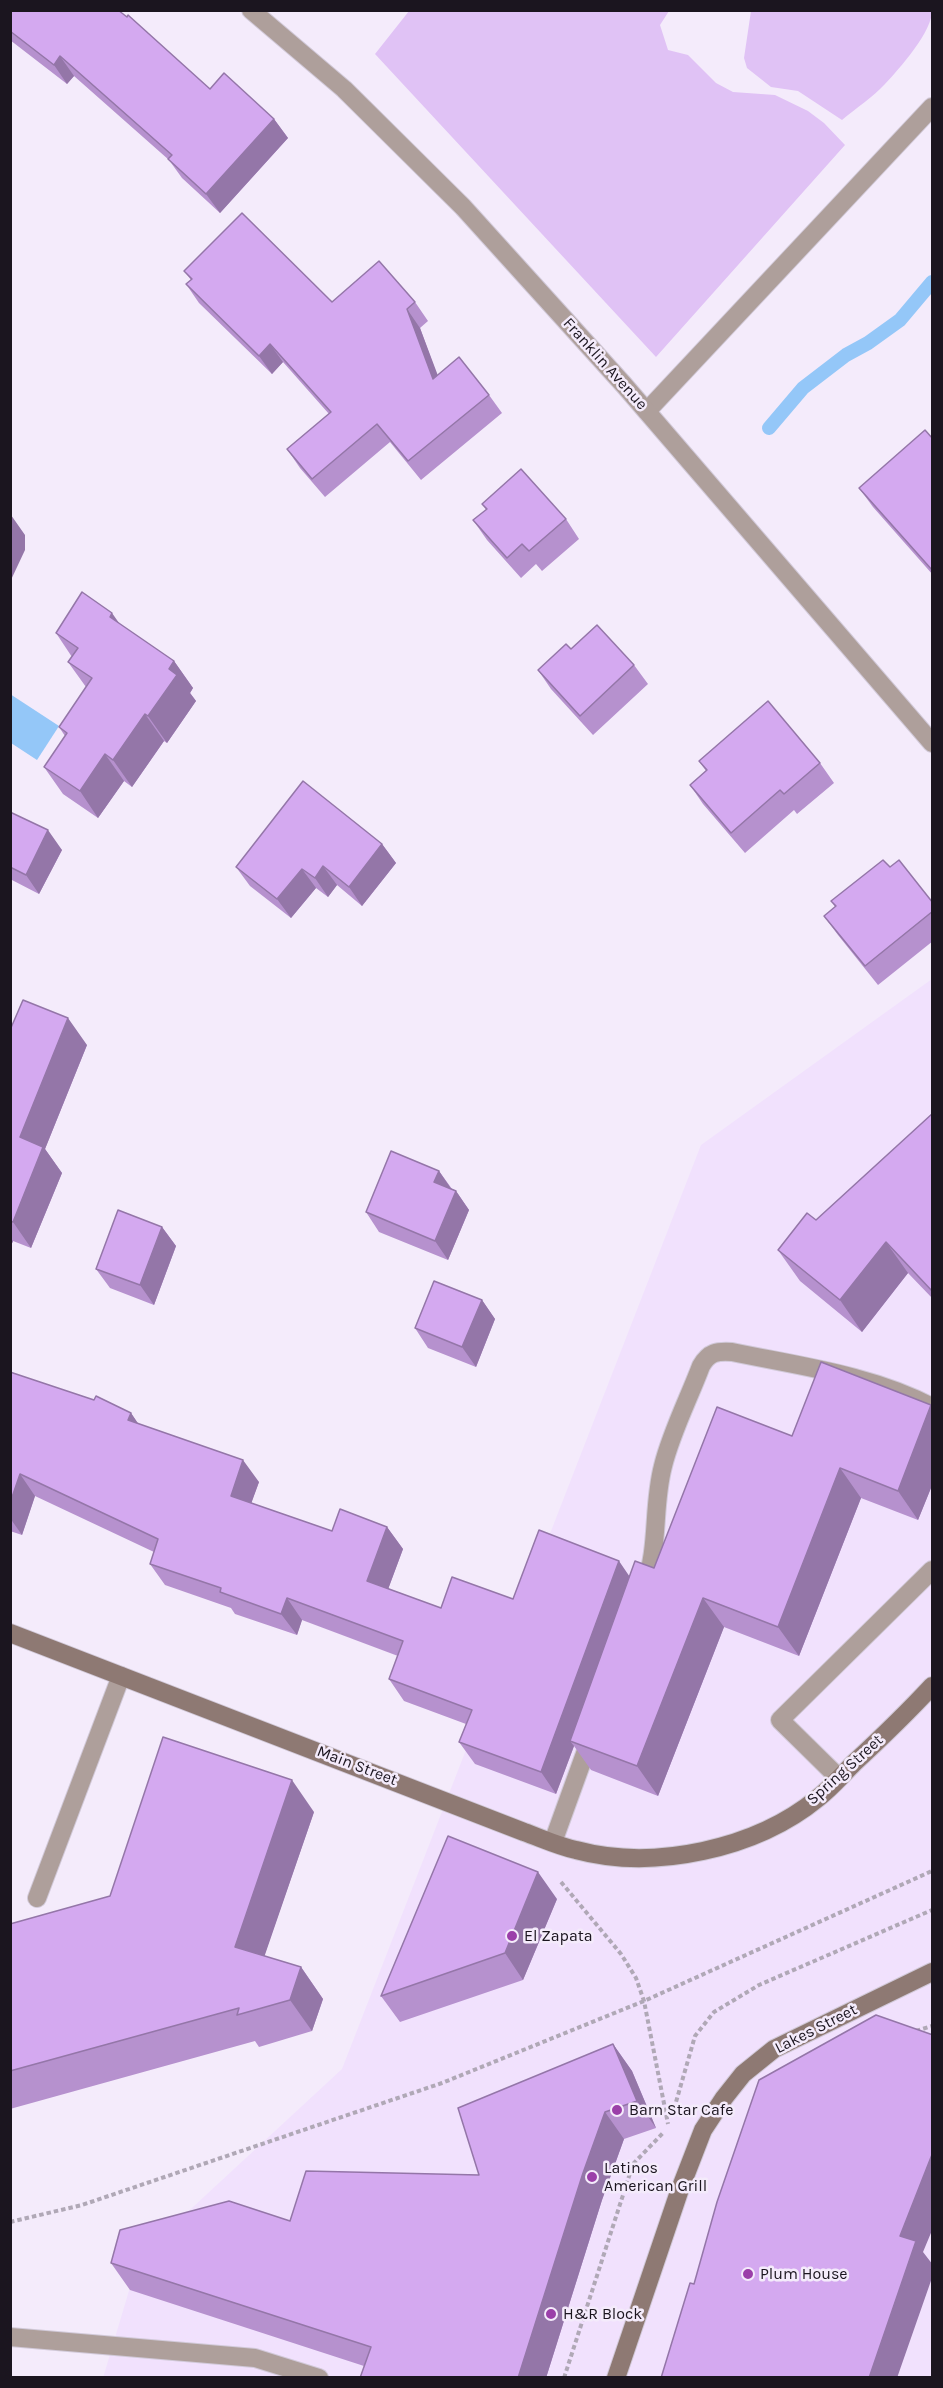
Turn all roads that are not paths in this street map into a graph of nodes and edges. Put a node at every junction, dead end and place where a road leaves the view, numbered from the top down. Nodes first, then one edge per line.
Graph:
1 (251, 10) edge
2 (933, 107) edge
3 (647, 411) junction
4 (933, 743) edge
5 (933, 1407) edge
6 (933, 1570) edge
7 (637, 1609) edge
8 (10, 1633) edge
9 (122, 1676) junction
10 (933, 1686) edge
11 (597, 1721) edge
12 (839, 1778) junction
13 (553, 1842) junction
14 (712, 1850) joint
15 (37, 1898) dead end
16 (933, 1972) edge
17 (10, 2337) edge
18 (319, 2378) edge
19 (616, 2378) edge

1 - 3 street, Franklin Avenue
2 - 3 street
3 - 4 street, Franklin Avenue
5 - 7 street
6 - 12 street
8 - 9 street, Main Street
9 - 13 street, Main Street
9 - 15 street
10 - 12 street, Spring Street
11 - 13 street
12 - 14 street, Spring Street
13 - 14 street, Main Street
16 - 19 street, Lakes Street
17 - 18 street

